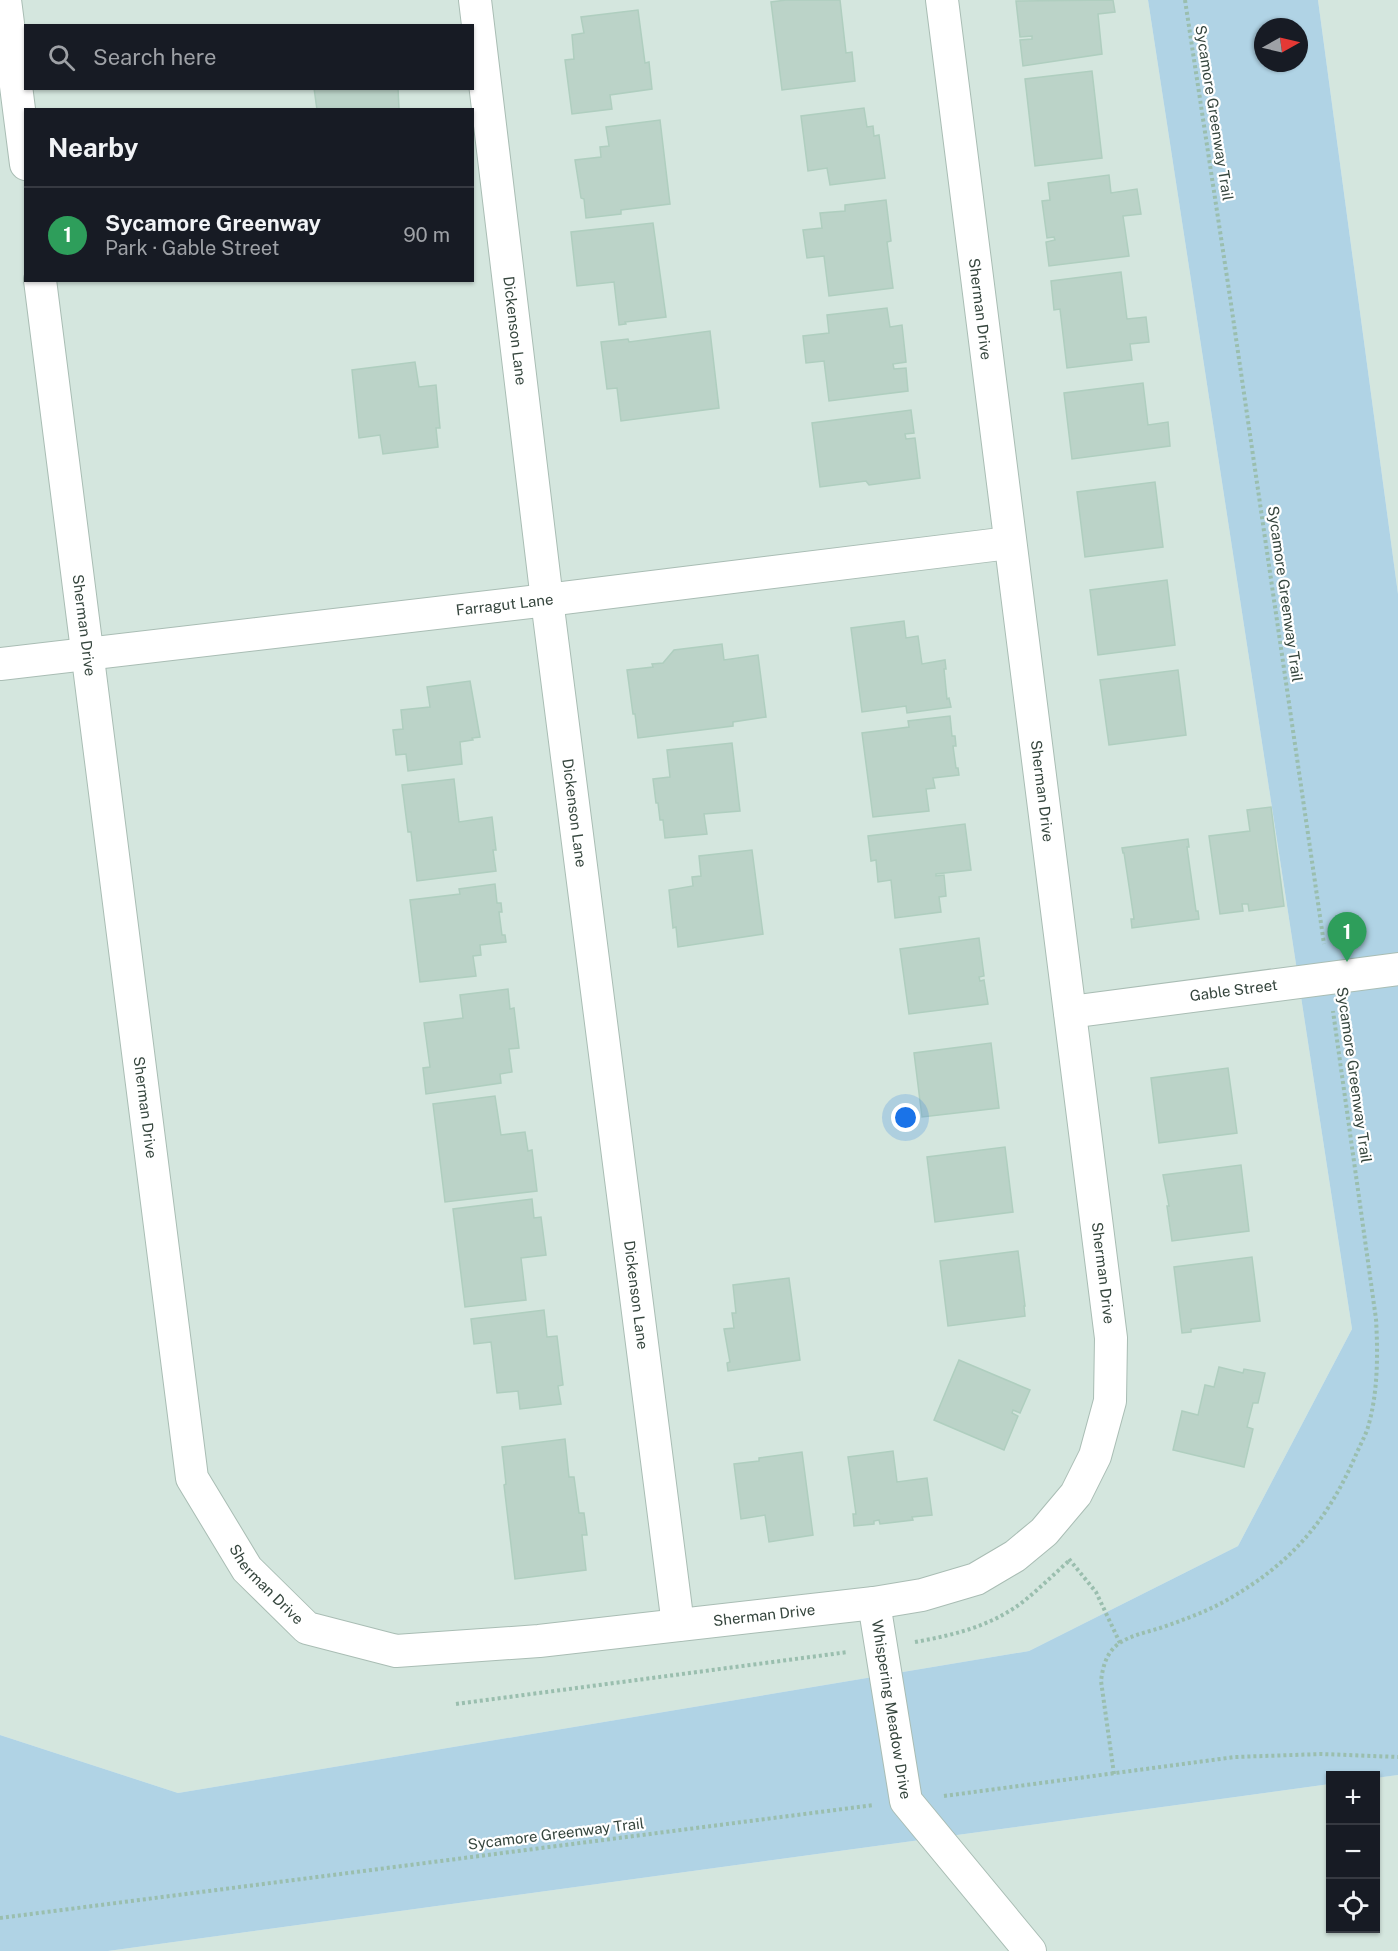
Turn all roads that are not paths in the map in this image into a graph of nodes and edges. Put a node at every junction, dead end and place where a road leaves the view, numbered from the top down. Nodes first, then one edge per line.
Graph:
1 (5, 0) edge
2 (475, 0) edge
3 (942, 0) edge
4 (24, 148) edge
5 (40, 282) edge
6 (1010, 543) junction
7 (547, 600) junction
8 (87, 654) junction
9 (0, 664) edge
10 (1398, 969) edge
11 (1070, 1012) junction
12 (874, 1603) junction
13 (678, 1625) junction
14 (1030, 1951) edge

1 - 4 street
2 - 7 street, Dickenson Lane
3 - 6 street, Sherman Drive
5 - 8 street, Sherman Drive
6 - 7 street, Farragut Lane
6 - 11 street, Sherman Drive
7 - 8 street, Farragut Lane
7 - 13 street, Dickenson Lane
8 - 9 street, Farragut Lane
8 - 13 street, Sherman Drive
10 - 11 street, Gable Street
11 - 12 street, Sherman Drive
12 - 13 street, Sherman Drive
12 - 14 street, Whispering Meadow Drive

